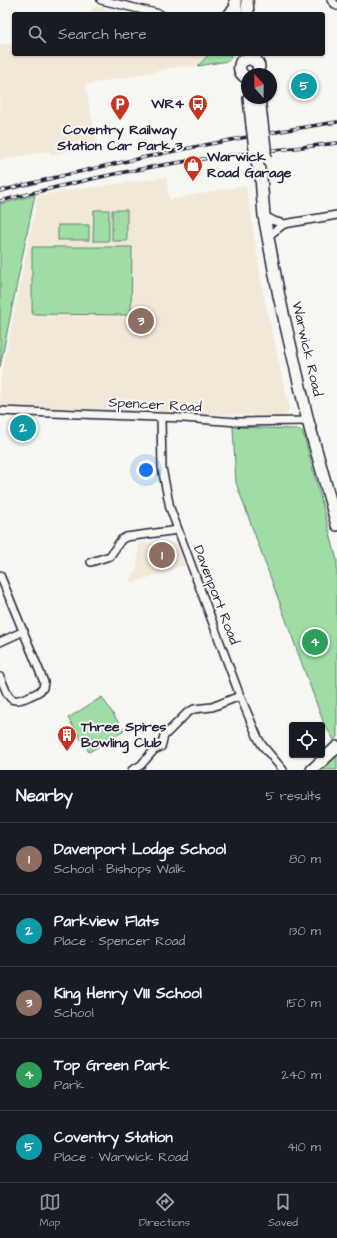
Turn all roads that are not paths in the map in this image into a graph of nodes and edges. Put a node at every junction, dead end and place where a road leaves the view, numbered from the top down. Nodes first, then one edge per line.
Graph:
1 (101, 0) edge
2 (247, 0) edge
3 (331, 0) edge
4 (132, 3) edge
5 (337, 6) edge
6 (155, 12) edge
7 (248, 12) edge
8 (243, 57) edge
9 (255, 58) edge
10 (259, 68) edge
11 (241, 73) edge
12 (250, 104) edge
13 (259, 104) edge
14 (257, 124) junction
15 (337, 215) edge
16 (264, 216) junction
17 (284, 224) junction
18 (268, 236) junction
19 (0, 411) edge
20 (162, 418) junction
21 (308, 421) junction
22 (337, 525) edge
23 (178, 530) junction
24 (91, 562) dead end
25 (0, 575) edge
26 (24, 631) junction
27 (0, 642) edge
28 (0, 677) edge
29 (240, 696) junction
30 (337, 747) edge
31 (132, 770) edge
32 (283, 770) edge
33 (312, 770) edge

1 - 4 street
2 - 7 main road
3 - 5 street
4 - 6 street
8 - 9 main road
8 - 11 main road
9 - 10 main road
12 - 14 main road, Warwick Road
13 - 14 main road, Warwick Road
14 - 16 main road, Warwick Road, bridge
15 - 17 street
16 - 17 street
16 - 18 main road, Warwick Road
17 - 18 street
18 - 21 main road, Warwick Road
19 - 20 street, Spencer Road
20 - 21 street, Spencer Road
20 - 23 street, Davenport Road
21 - 22 main road, Warwick Road
23 - 24 street
23 - 29 street, Davenport Road
25 - 26 street
26 - 27 street
26 - 28 street
29 - 31 street
29 - 32 street, Davenport Road
30 - 33 main road

